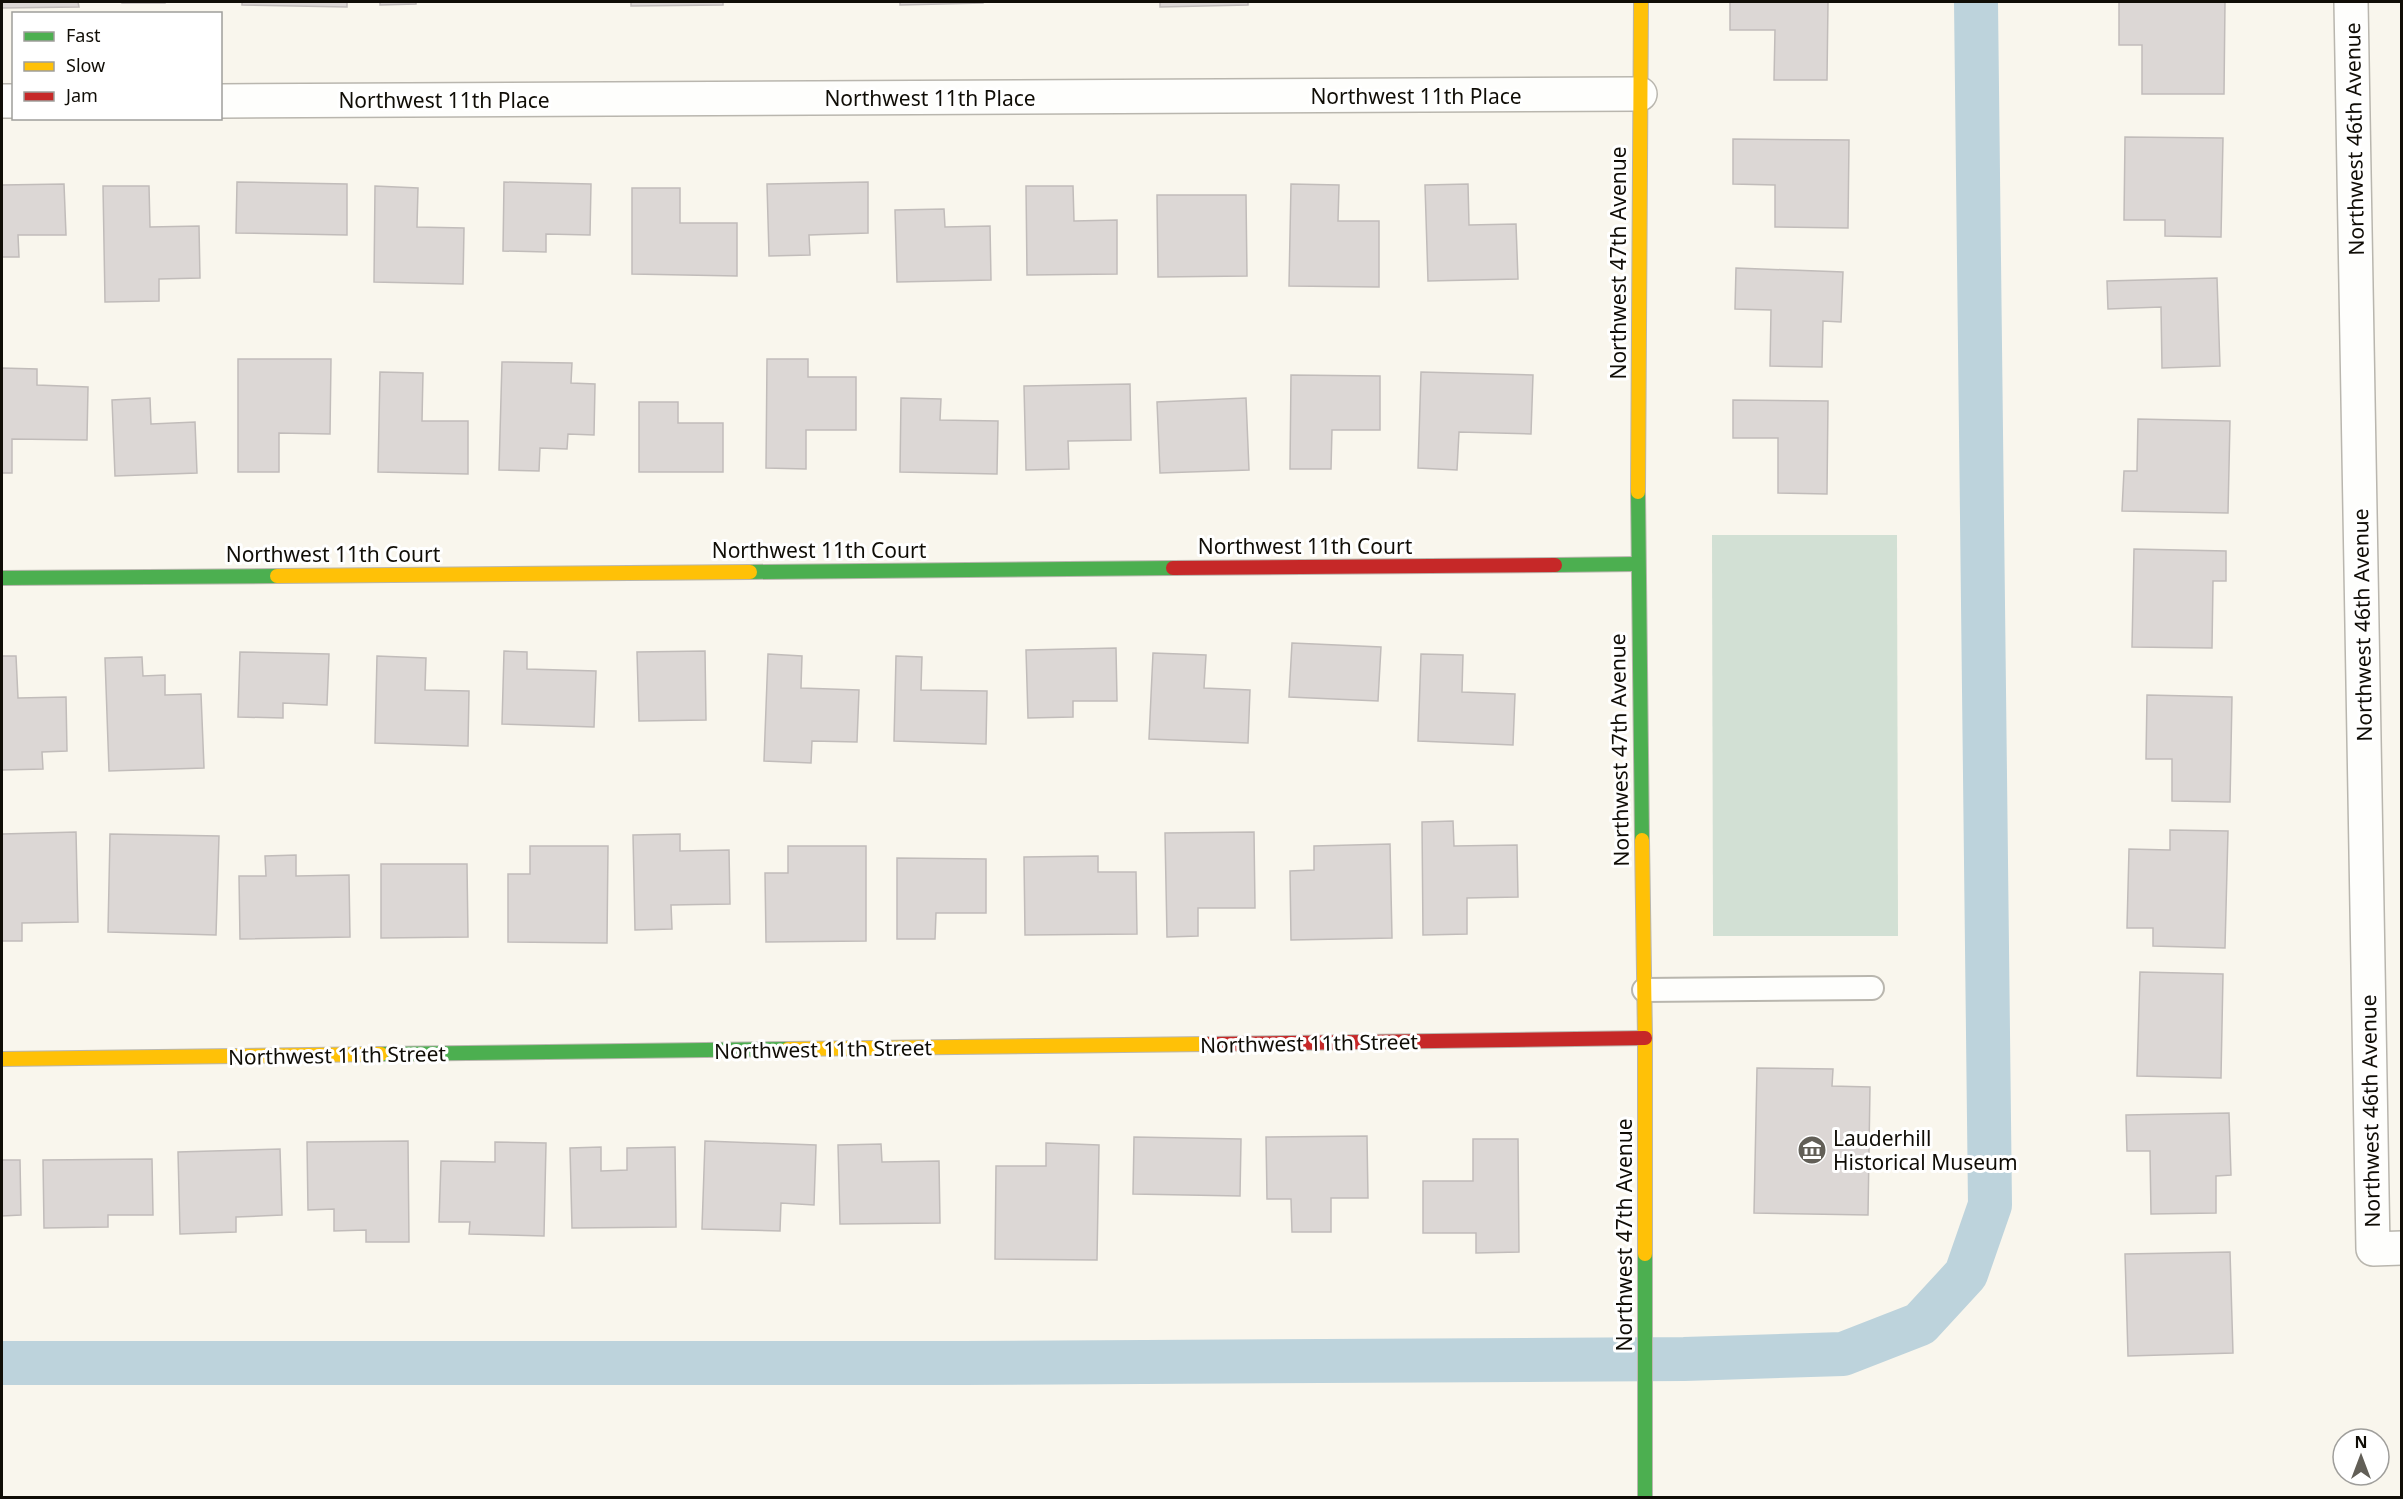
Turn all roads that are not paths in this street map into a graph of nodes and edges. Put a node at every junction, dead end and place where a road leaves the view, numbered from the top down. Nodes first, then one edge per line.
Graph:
1 (1641, 2) edge
2 (2351, 2) edge
3 (1640, 94) junction
4 (222, 101) edge
5 (1637, 564) junction
6 (2, 578) edge
7 (1872, 988) dead end
8 (1644, 990) junction
9 (1645, 1038) junction
10 (2, 1059) edge
11 (2387, 1248) edge
12 (1645, 1497) edge

1 - 3 street, Northwest 47th Avenue
2 - 11 street, Northwest 46th Avenue
3 - 4 street, Northwest 11th Place
3 - 5 street, Northwest 47th Avenue
5 - 6 street, Northwest 11th Court
5 - 8 street, Northwest 47th Avenue
7 - 8 lane
8 - 9 street, Northwest 47th Avenue
9 - 10 street, Northwest 11th Street
9 - 12 street, Northwest 47th Avenue

